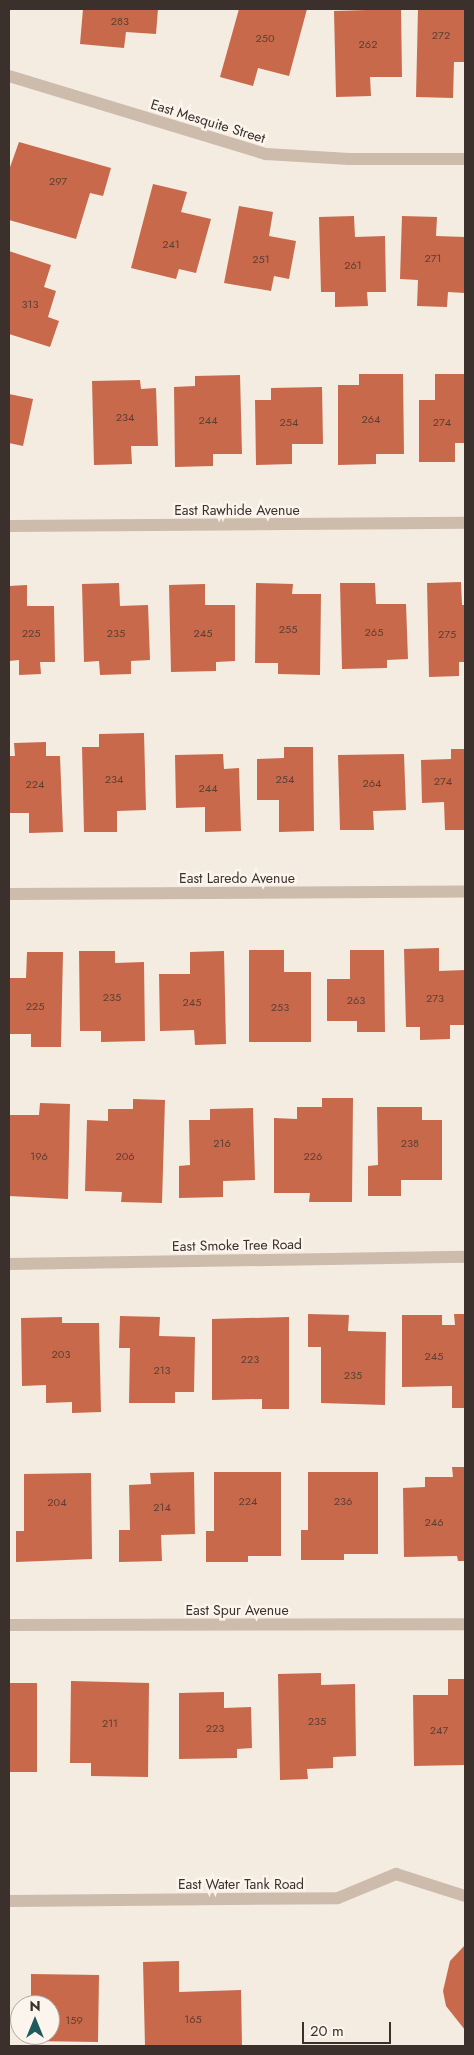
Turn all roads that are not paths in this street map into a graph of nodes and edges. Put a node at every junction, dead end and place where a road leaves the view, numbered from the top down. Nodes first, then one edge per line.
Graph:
1 (9, 76) edge
2 (465, 159) edge
3 (465, 523) edge
4 (9, 526) edge
5 (465, 892) edge
6 (9, 894) edge
7 (465, 1257) edge
8 (9, 1264) edge
9 (465, 1624) edge
10 (9, 1625) edge
11 (465, 1896) edge
12 (9, 1901) edge

1 - 2 street, East Mesquite Street
3 - 4 street, East Rawhide Avenue
5 - 6 street, East Laredo Avenue
7 - 8 street, East Smoke Tree Road
9 - 10 street, East Spur Avenue
11 - 12 street, East Water Tank Road

